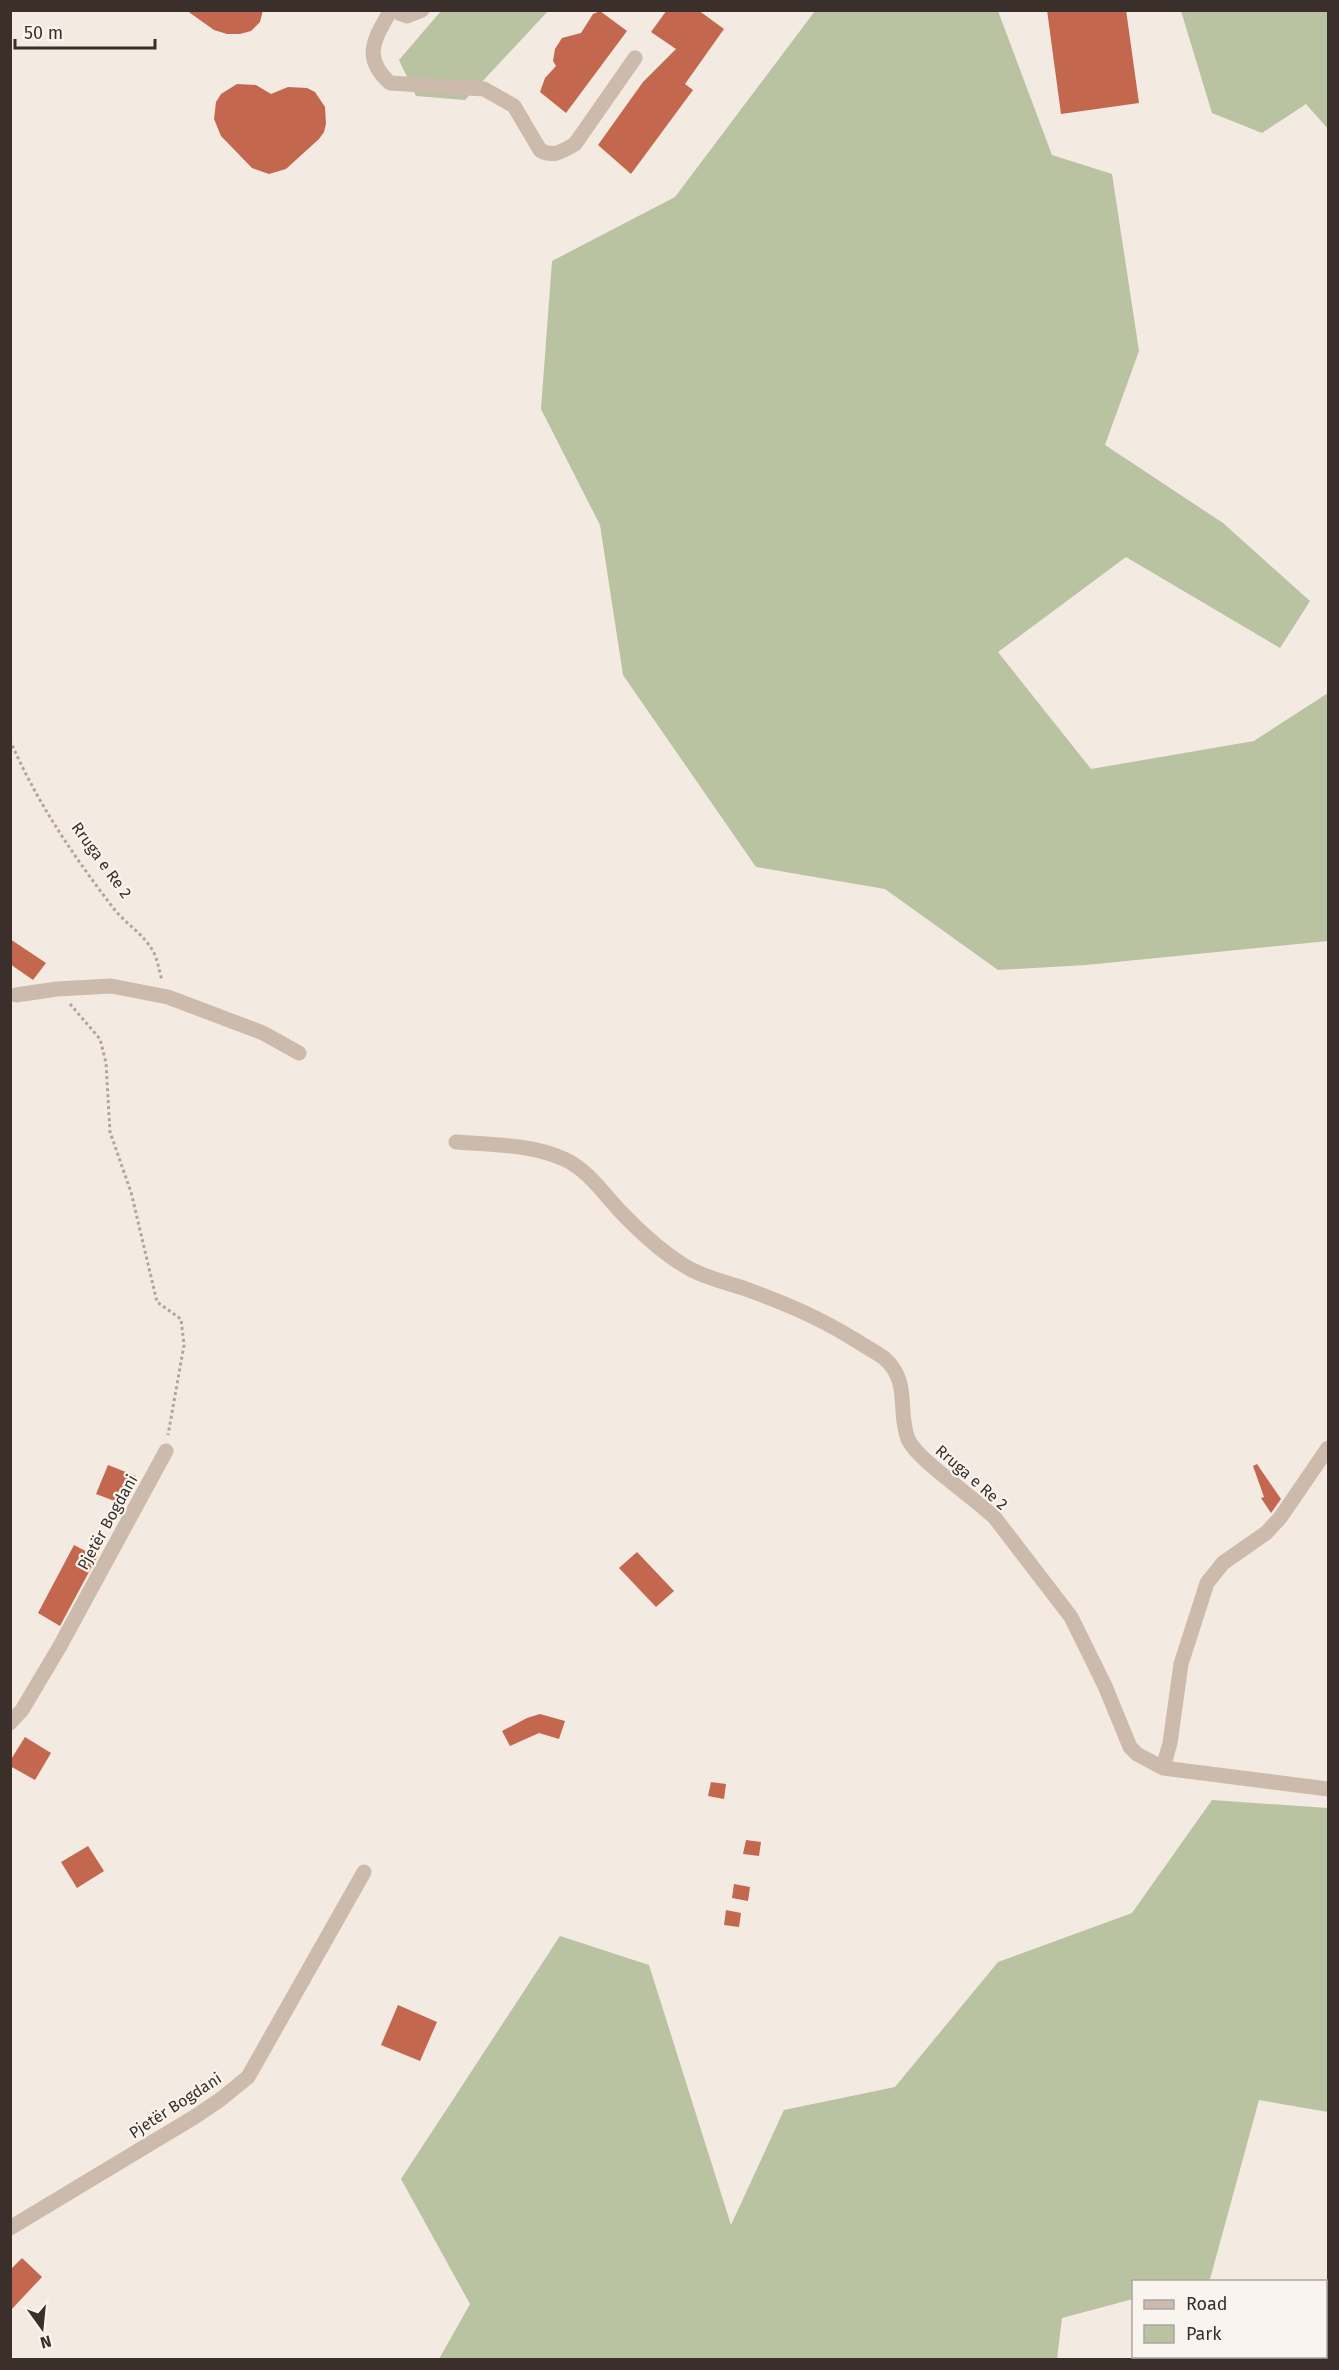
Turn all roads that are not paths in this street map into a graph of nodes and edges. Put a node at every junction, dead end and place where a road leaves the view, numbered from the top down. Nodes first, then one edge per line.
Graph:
1 (391, 10) edge
2 (422, 10) edge
3 (635, 58) dead end
4 (12, 995) edge
5 (300, 1053) dead end
6 (456, 1142) dead end
7 (1329, 1448) edge
8 (166, 1451) road end
9 (10, 1723) edge
10 (1163, 1768) junction
11 (1329, 1789) edge
12 (364, 1872) dead end
13 (10, 2228) edge

1 - 2 street
1 - 3 street
4 - 5 street
6 - 10 street, Rruga e Re 2
7 - 10 street
8 - 9 street, Pjetër Bogdani
10 - 11 street
12 - 13 street, Pjetër Bogdani

